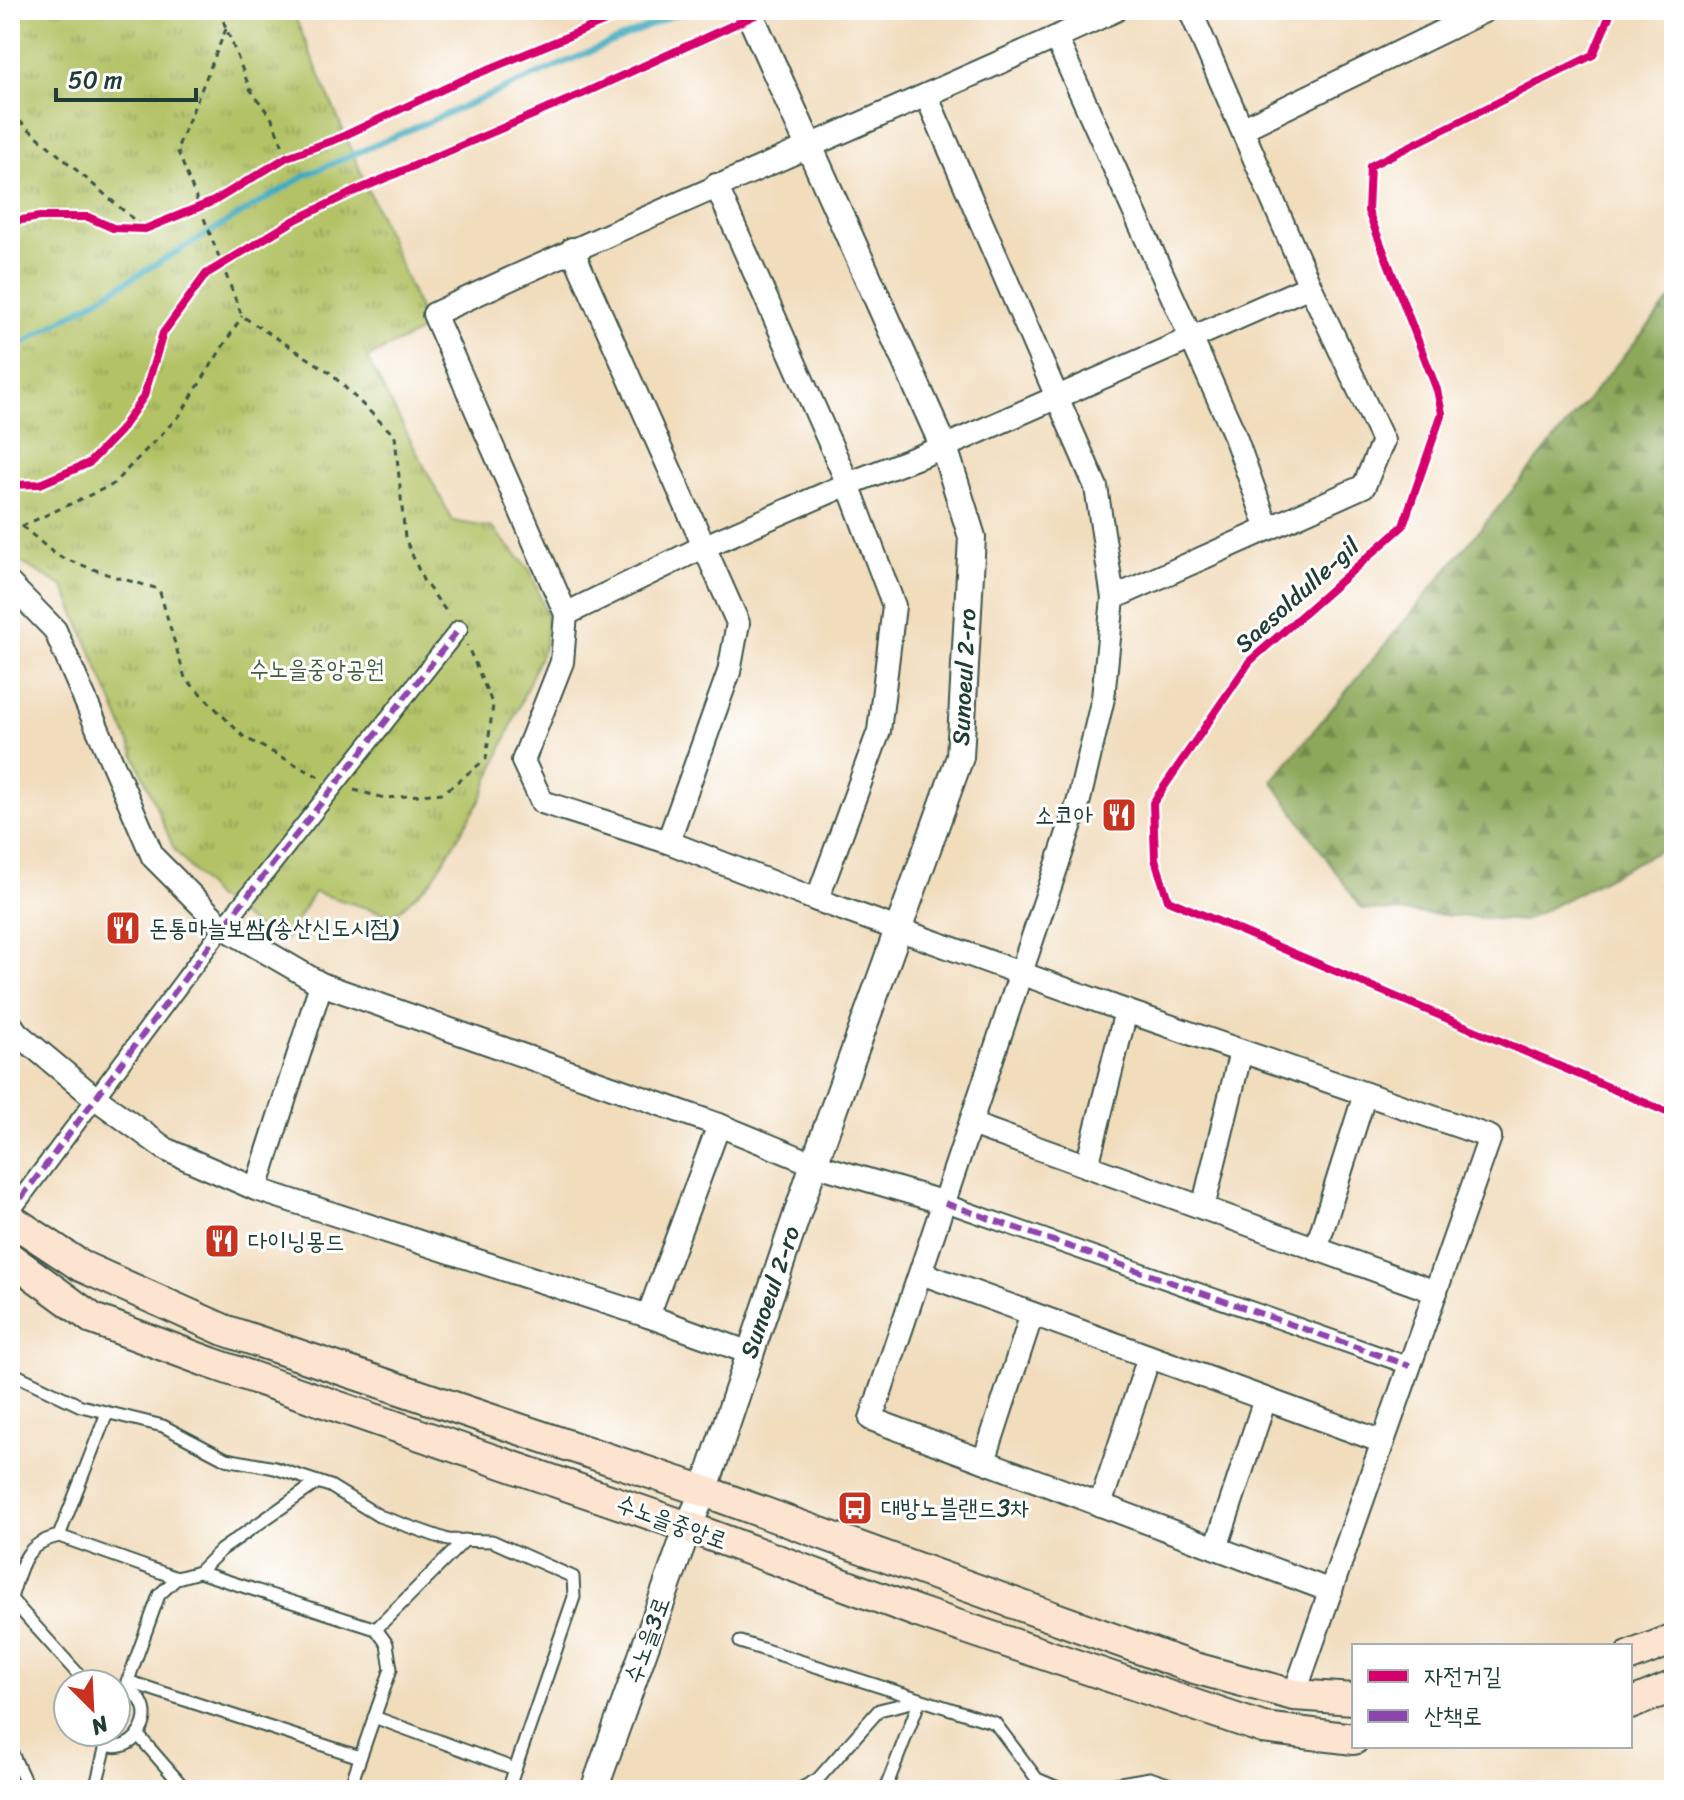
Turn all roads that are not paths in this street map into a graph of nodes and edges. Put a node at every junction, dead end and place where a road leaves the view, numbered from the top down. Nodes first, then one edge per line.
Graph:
1 (748, 10) edge
2 (1116, 10) edge
3 (1190, 10) edge
4 (1486, 10) edge
5 (1056, 38) junction
6 (927, 97) junction
7 (1242, 129) junction
8 (809, 147) junction
9 (716, 185) junction
10 (572, 249) junction
11 (1310, 286) junction
12 (1190, 339) junction
13 (1059, 397) junction
14 (944, 447) junction
15 (848, 484) junction
16 (1268, 529) junction
17 (703, 547) junction
18 (10, 584) edge
19 (1113, 598) junction
20 (566, 614) junction
21 (459, 629) road end
22 (668, 842) junction
23 (817, 900) junction
24 (223, 927) junction
25 (898, 927) junction
26 (1023, 973) junction
27 (321, 984) junction
28 (1126, 1011) junction
29 (10, 1023) edge
30 (1241, 1051) junction
31 (1365, 1094) junction
32 (94, 1097) junction
33 (971, 1124) junction
34 (719, 1125) junction
35 (814, 1164) junction
36 (1087, 1166) junction
37 (256, 1189) junction
38 (945, 1203) junction
39 (1203, 1208) junction
40 (10, 1216) edge
41 (1316, 1249) junction
42 (10, 1258) edge
43 (921, 1273) junction
44 (1436, 1292) junction
45 (1032, 1314) junction
46 (648, 1316) junction
47 (750, 1353) junction
48 (1149, 1357) junction
49 (1410, 1366) junction
50 (10, 1372) edge
51 (1265, 1399) junction
52 (107, 1413) junction
53 (1383, 1442) junction
54 (984, 1461) junction
55 (318, 1482) junction
56 (704, 1491) junction
57 (1100, 1505) junction
58 (688, 1527) junction
59 (59, 1536) junction
60 (465, 1540) junction
61 (1216, 1548) junction
62 (199, 1572) junction
63 (177, 1578) junction
64 (1331, 1591) junction
65 (10, 1599) edge
66 (376, 1629) junction
67 (1674, 1639) edge
68 (740, 1642) dead end
69 (1632, 1655) edge
70 (73, 1668) edge
71 (130, 1668) edge
72 (1674, 1686) edge
73 (132, 1689) edge
74 (132, 1692) edge
75 (1294, 1695) junction
76 (1352, 1699) edge
77 (920, 1700) junction
78 (1632, 1703) edge
79 (374, 1717) junction
80 (138, 1735) junction
81 (1352, 1739) edge
82 (132, 1740) edge
83 (105, 1748) edge
84 (10, 1749) edge
85 (360, 1757) junction
86 (515, 1769) junction
87 (29, 1790) edge
88 (95, 1790) edge
89 (186, 1790) edge
90 (349, 1790) edge
91 (508, 1790) edge
92 (594, 1790) edge
93 (798, 1790) edge
94 (885, 1790) edge
95 (1063, 1790) edge
96 (1079, 1790) edge
97 (1186, 1790) edge

1 - 8 street, Sunoeul 2-ro
2 - 5 street
3 - 7 street
4 - 7 street
5 - 6 street
5 - 12 street
6 - 8 street
6 - 13 street
7 - 11 street
8 - 9 street
8 - 14 street, Sunoeul 2-ro
9 - 10 street
9 - 15 street
10 - 17 street
10 - 20 street
11 - 12 street
11 - 16 street
12 - 13 street
12 - 16 street
13 - 14 street
13 - 19 street
14 - 15 street
14 - 25 street, Sunoeul 2-ro
15 - 17 street
15 - 23 street
16 - 19 street
17 - 20 street
17 - 22 street
18 - 24 street
19 - 26 street
20 - 22 street
21 - 24 street
22 - 23 street
23 - 25 street
24 - 27 street
24 - 32 street
25 - 26 street
25 - 35 street, Sunoeul 2-ro
26 - 28 street
26 - 33 street
27 - 34 street
27 - 37 street
28 - 30 street
28 - 36 street
29 - 32 street
30 - 31 street
30 - 39 street
31 - 41 street
31 - 44 street
32 - 37 street
32 - 40 street
33 - 36 street
33 - 38 street
34 - 35 street
34 - 46 street
35 - 38 street
35 - 47 street, Sunoeul 2-ro
36 - 39 street
37 - 46 street
38 - 43 street
38 - 49 street
39 - 41 street
40 - 56 main road, 수노을중앙로
41 - 44 street
42 - 58 main road, 수노을중앙로
43 - 45 street
43 - 54 street
44 - 49 street
45 - 48 street
45 - 54 street
46 - 47 street
47 - 56 street, Sunoeul 2-ro
48 - 51 street
48 - 57 street
49 - 53 street
50 - 52 lane
51 - 53 street
51 - 61 street
52 - 55 lane
52 - 59 lane
53 - 64 street
54 - 57 street
55 - 60 lane
55 - 62 lane
56 - 58 street, 수노을3로
56 - 75 main road, 수노을중앙로
57 - 61 street
58 - 81 main road, 수노을중앙로
58 - 92 street, 수노을3로
59 - 63 lane
59 - 65 lane
60 - 66 lane
60 - 86 lane
61 - 64 street
62 - 63 lane
62 - 66 lane
63 - 71 lane
64 - 75 street
65 - 70 lane
66 - 79 lane
67 - 69 main road
68 - 77 lane
72 - 78 main road
73 - 85 lane
74 - 80 lane
75 - 76 main road, 수노을중앙로
77 - 93 lane
77 - 94 lane
77 - 95 lane
79 - 85 lane
79 - 86 lane
80 - 82 lane
80 - 89 lane
83 - 88 lane
84 - 87 lane
85 - 90 lane
86 - 91 lane
96 - 97 lane

